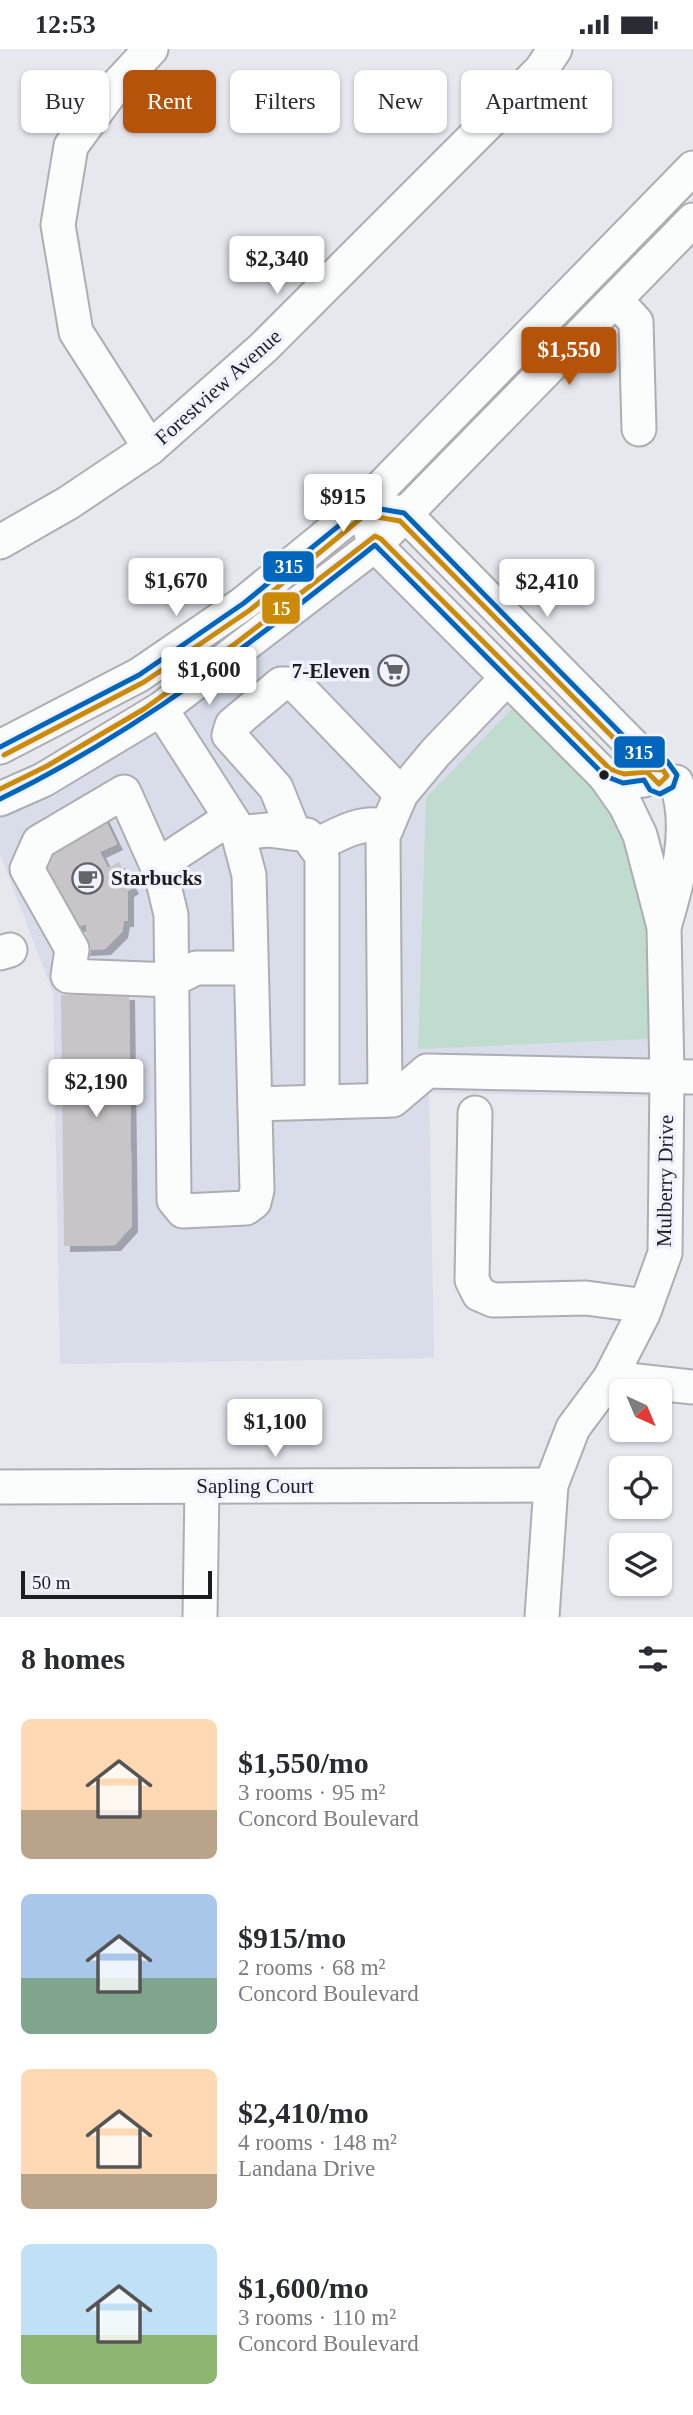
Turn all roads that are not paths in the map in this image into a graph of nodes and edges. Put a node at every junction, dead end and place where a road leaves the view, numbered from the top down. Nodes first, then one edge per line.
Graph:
1 (151, 49) edge
2 (555, 49) edge
3 (687, 188) edge
4 (693, 220) edge
5 (616, 300) junction
6 (639, 429) dead end
7 (150, 447) junction
8 (363, 506) junction
9 (404, 513) junction
10 (0, 542) edge
11 (375, 545) junction
12 (192, 639) junction
13 (213, 671) junction
14 (507, 678) junction
15 (161, 709) junction
16 (0, 747) edge
17 (605, 776) junction
18 (665, 778) edge
19 (401, 794) junction
20 (0, 799) edge
21 (234, 825) junction
22 (387, 827) junction
23 (640, 835) junction
24 (305, 840) junction
25 (157, 866) junction
26 (664, 927) junction
27 (251, 968) junction
28 (172, 980) junction
29 (680, 1077) edge
30 (385, 1100) junction
31 (322, 1102) junction
32 (255, 1104) junction
33 (475, 1113) dead end
34 (646, 1306) junction
35 (610, 1378) junction
36 (693, 1387) edge
37 (551, 1485) junction
38 (0, 1487) edge
39 (202, 1487) junction
40 (200, 1617) edge
41 (542, 1617) edge

1 - 7 street
2 - 7 street, Forestview Avenue
3 - 8 street
4 - 5 street
5 - 6 street
5 - 9 street
7 - 10 street, Forestview Avenue
8 - 9 street
8 - 11 street
8 - 12 street
9 - 11 street
9 - 18 street
11 - 13 street
11 - 14 street, Mulberry Drive
12 - 13 street
12 - 16 street
13 - 15 street
14 - 17 street, Mulberry Drive
14 - 19 street
15 - 20 street
15 - 21 street
17 - 18 street
17 - 23 street, Mulberry Drive
18 - 23 street, Mulberry Drive
18 - 26 street, Mulberry Drive
19 - 22 street
19 - 24 street
21 - 24 street
21 - 25 street
21 - 27 street
22 - 24 street
22 - 30 street
23 - 26 street, Mulberry Drive
24 - 31 street
25 - 28 street
25 - 28 street
26 - 29 street, Mulberry Drive
27 - 28 street
27 - 32 street
28 - 32 street
29 - 30 street
29 - 34 street, Mulberry Drive
30 - 31 street
31 - 32 street
33 - 34 street
34 - 35 street, Mulberry Drive
35 - 36 street
35 - 37 street, Mulberry Drive
37 - 39 street, Sapling Court
37 - 41 street, Mulberry Drive
38 - 39 street, Sapling Court
39 - 40 street

